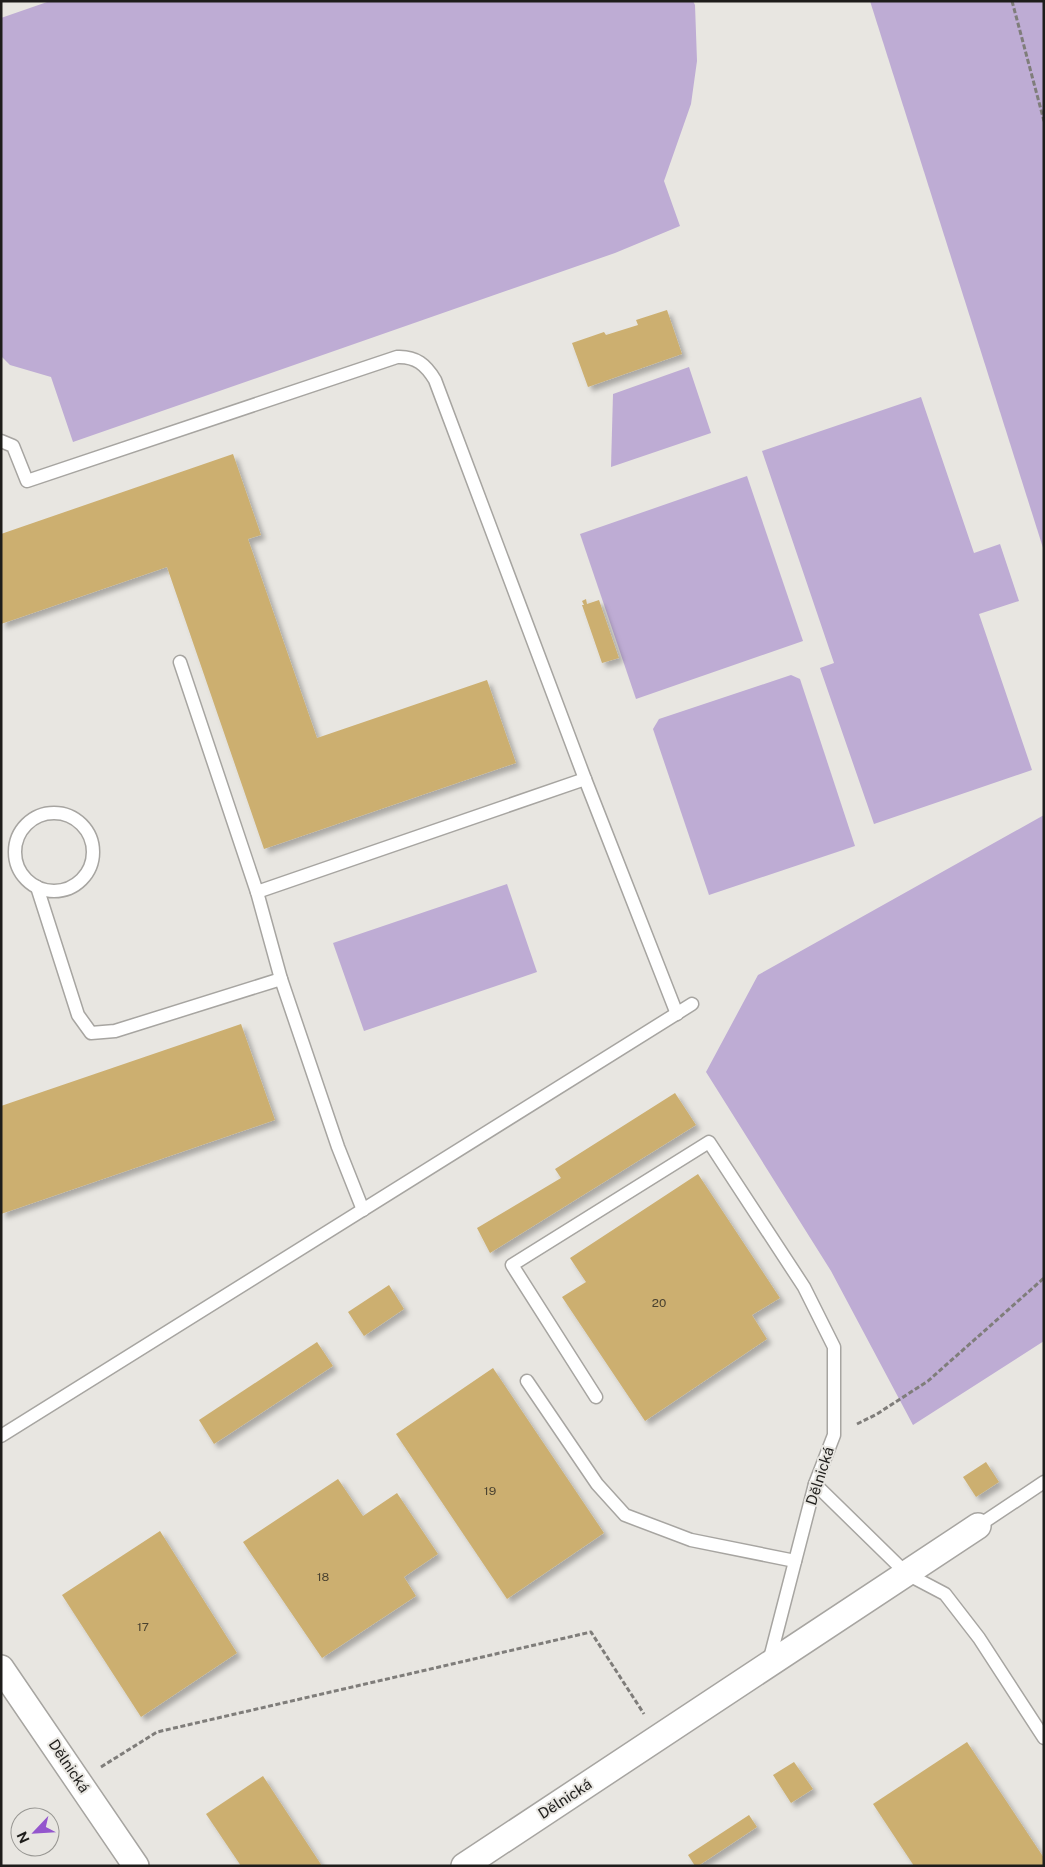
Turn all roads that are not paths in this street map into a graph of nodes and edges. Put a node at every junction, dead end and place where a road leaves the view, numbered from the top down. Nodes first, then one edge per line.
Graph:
1 (1, 441) edge
2 (180, 662) dead end
3 (585, 779) junction
4 (37, 887) junction
5 (256, 892) junction
6 (281, 979) junction
7 (692, 1004) dead end
8 (677, 1014) junction
9 (363, 1210) junction
10 (527, 1381) dead end
11 (596, 1397) dead end
12 (1, 1436) edge
13 (1044, 1482) edge
14 (815, 1484) junction
15 (978, 1526) joint
16 (795, 1561) junction
17 (907, 1574) junction
18 (767, 1667) junction
19 (1, 1668) edge
20 (1044, 1738) edge
21 (136, 1866) edge
22 (464, 1866) edge

1 - 3 lane
2 - 5 lane
3 - 5 lane
3 - 8 lane
4 - 4 lane
4 - 6 lane
5 - 6 lane
6 - 9 lane
7 - 8 lane
8 - 9 lane
9 - 12 lane
10 - 16 lane
11 - 14 lane, Dělnická
13 - 15 lane
14 - 16 lane, Dělnická
14 - 17 lane
15 - 17 street, Dělnická
16 - 18 lane, Dělnická
17 - 18 street, Dělnická
17 - 20 lane
18 - 22 street, Dělnická
19 - 21 street, Dělnická

